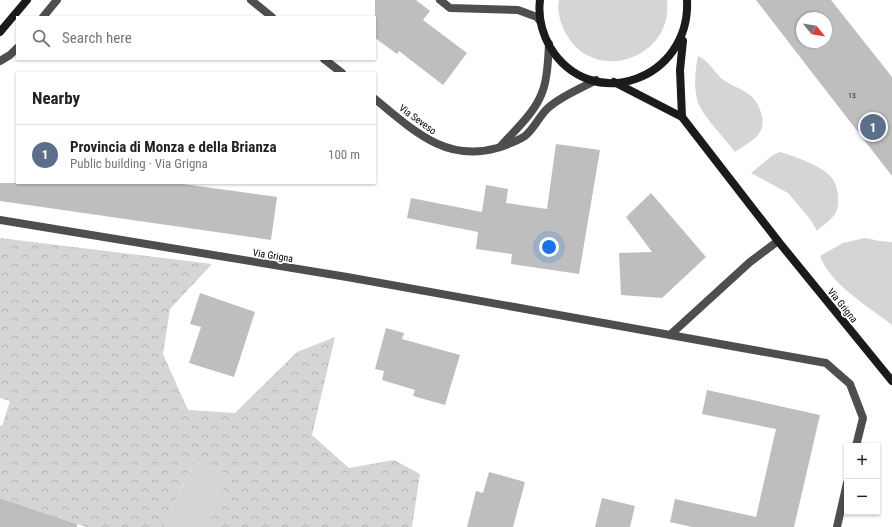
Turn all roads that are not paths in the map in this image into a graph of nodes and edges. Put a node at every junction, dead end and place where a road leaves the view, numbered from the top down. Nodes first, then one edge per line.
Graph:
1 (27, 0) edge
2 (57, 0) edge
3 (250, 0) edge
4 (440, 0) edge
5 (540, 0) edge
6 (687, 0) edge
7 (44, 16) edge
8 (271, 16) edge
9 (540, 21) junction
10 (685, 28) junction
11 (0, 32) edge
12 (549, 44) junction
13 (16, 49) edge
14 (325, 60) edge
15 (0, 61) edge
16 (341, 72) edge
17 (596, 80) junction
18 (614, 82) junction
19 (376, 100) edge
20 (682, 117) junction
21 (499, 147) junction
22 (0, 220) edge
23 (778, 241) junction
24 (670, 335) junction
25 (892, 381) edge
26 (857, 443) edge
27 (844, 496) edge
28 (837, 527) edge

1 - 11 street
2 - 7 street
3 - 8 street
4 - 9 street
5 - 9 street
6 - 10 street
9 - 12 street
10 - 18 street
10 - 20 street
12 - 17 street
12 - 21 street
13 - 15 street
14 - 16 street
17 - 18 street
17 - 21 street, Via Seveso
18 - 20 street, Via Grigna
19 - 21 street, Via Seveso
20 - 23 street, Via Grigna
22 - 24 street, Via Grigna
23 - 24 street
23 - 25 street, Via Grigna
24 - 26 street, Via Grigna
27 - 28 street

